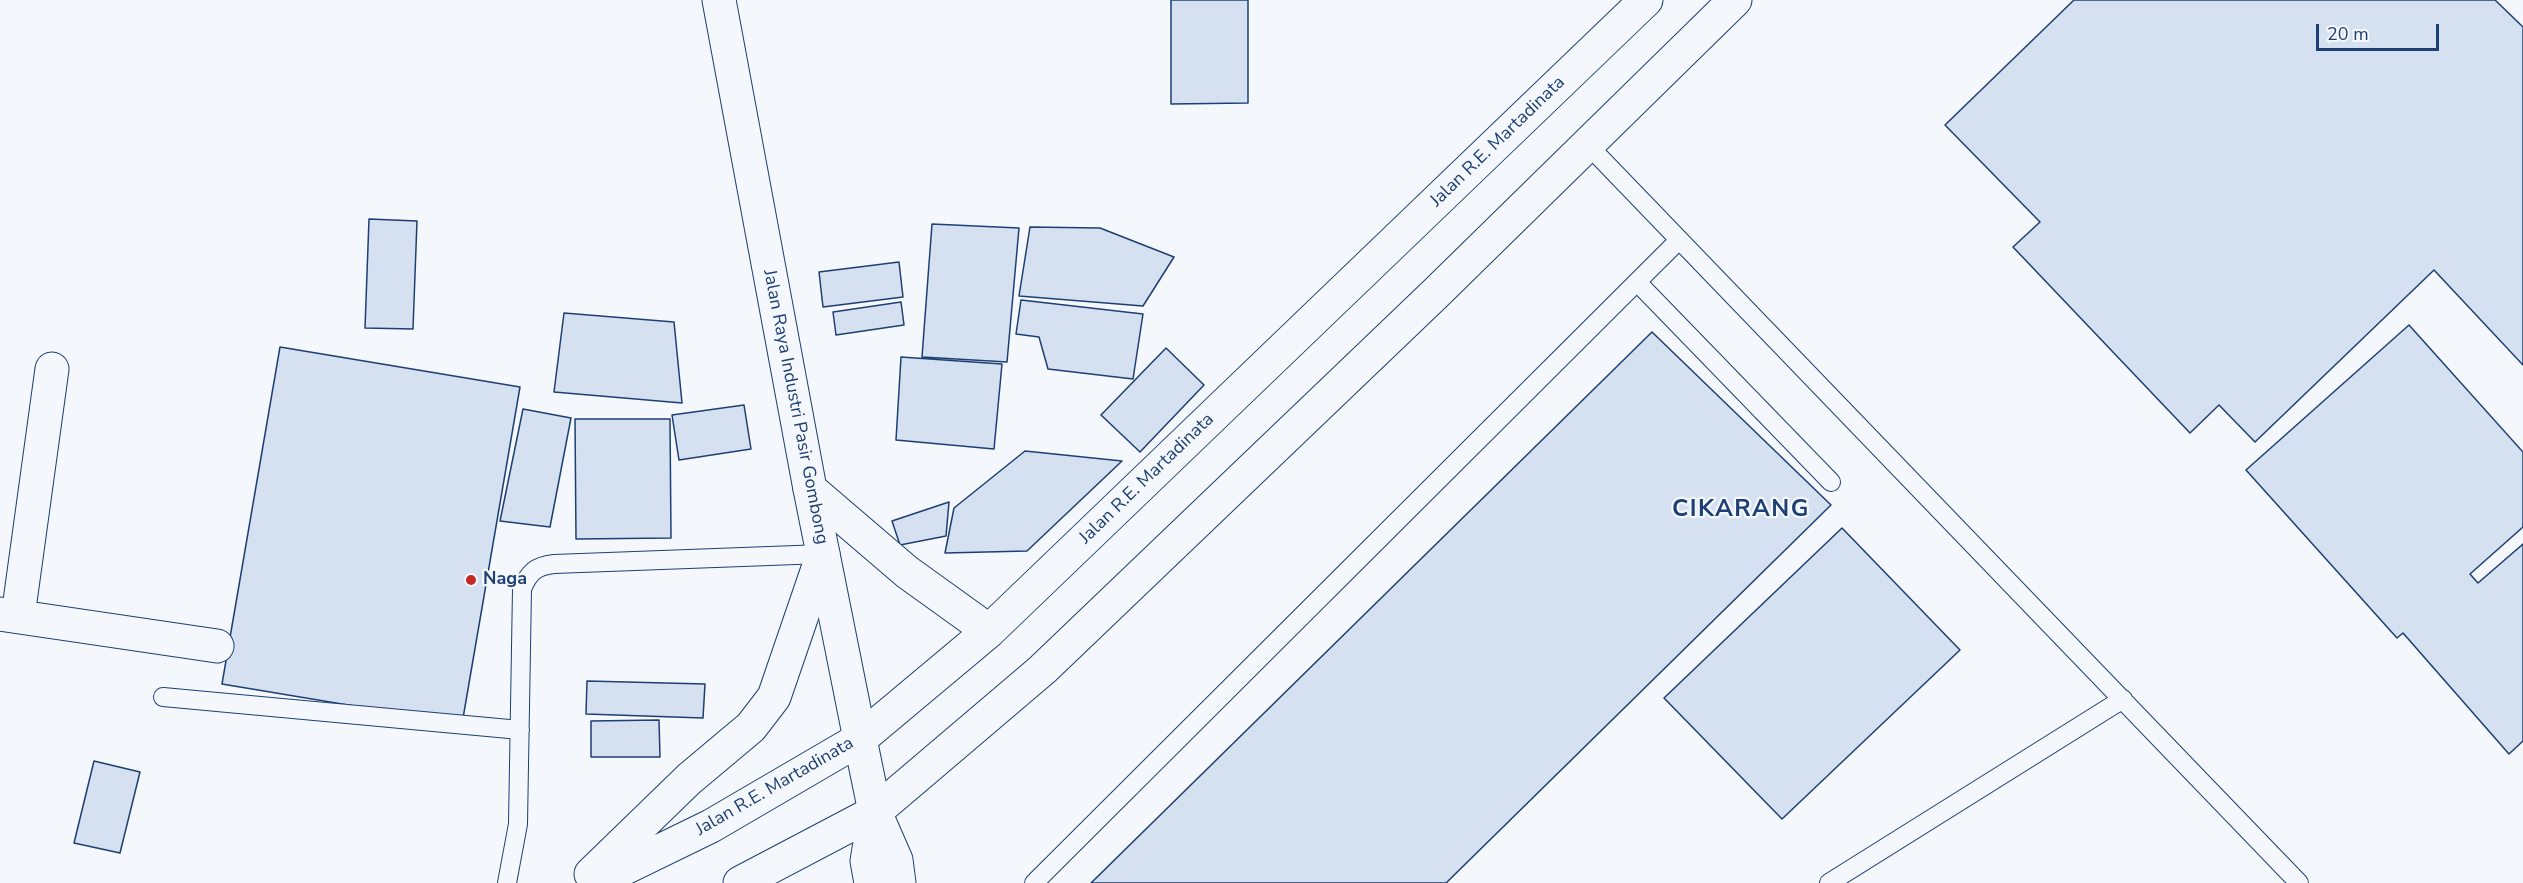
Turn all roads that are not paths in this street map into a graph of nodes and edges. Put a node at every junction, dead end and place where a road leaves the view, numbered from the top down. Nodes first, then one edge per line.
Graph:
1 (719, 0) edge
2 (1646, 0) edge
3 (1735, 0) edge
4 (1587, 144) junction
5 (1680, 240) junction
6 (1638, 283) junction
7 (52, 369) dead end
8 (1831, 482) dead end
9 (810, 489) junction
10 (823, 554) junction
11 (9, 615) edge
12 (988, 631) junction
13 (217, 646) dead end
14 (163, 697) dead end
15 (2123, 699) junction
16 (520, 730) junction
17 (860, 739) junction
18 (875, 813) junction
19 (1832, 882) edge
20 (507, 883) edge
21 (581, 883) edge
22 (594, 883) edge
23 (740, 883) edge
24 (871, 883) edge
25 (899, 883) edge
26 (1034, 883) edge
27 (2299, 883) edge

1 - 9 main road, Jalan Raya Industri Pasir Gombong
2 - 12 main road, Jalan R.E. Martadinata
3 - 4 main road
4 - 5 lane
4 - 18 main road
5 - 6 lane
5 - 15 lane
6 - 8 lane
6 - 26 lane
7 - 11 main road
9 - 10 main road, Jalan Raya Industri Pasir Gombong
9 - 12 main road
10 - 16 lane
10 - 17 main road, Jalan Raya Industri Pasir Gombong
10 - 21 main road
11 - 13 main road
12 - 17 main road, Jalan R.E. Martadinata
14 - 16 lane
15 - 19 lane
15 - 27 lane
16 - 20 lane
17 - 18 main road, Jalan Raya Industri Pasir Gombong
17 - 22 main road, Jalan R.E. Martadinata
18 - 23 main road
18 - 24 main road, Jalan Raya Industri Pasir Gombong
18 - 25 main road, Jalan Raya Industri Pasir Gombong

